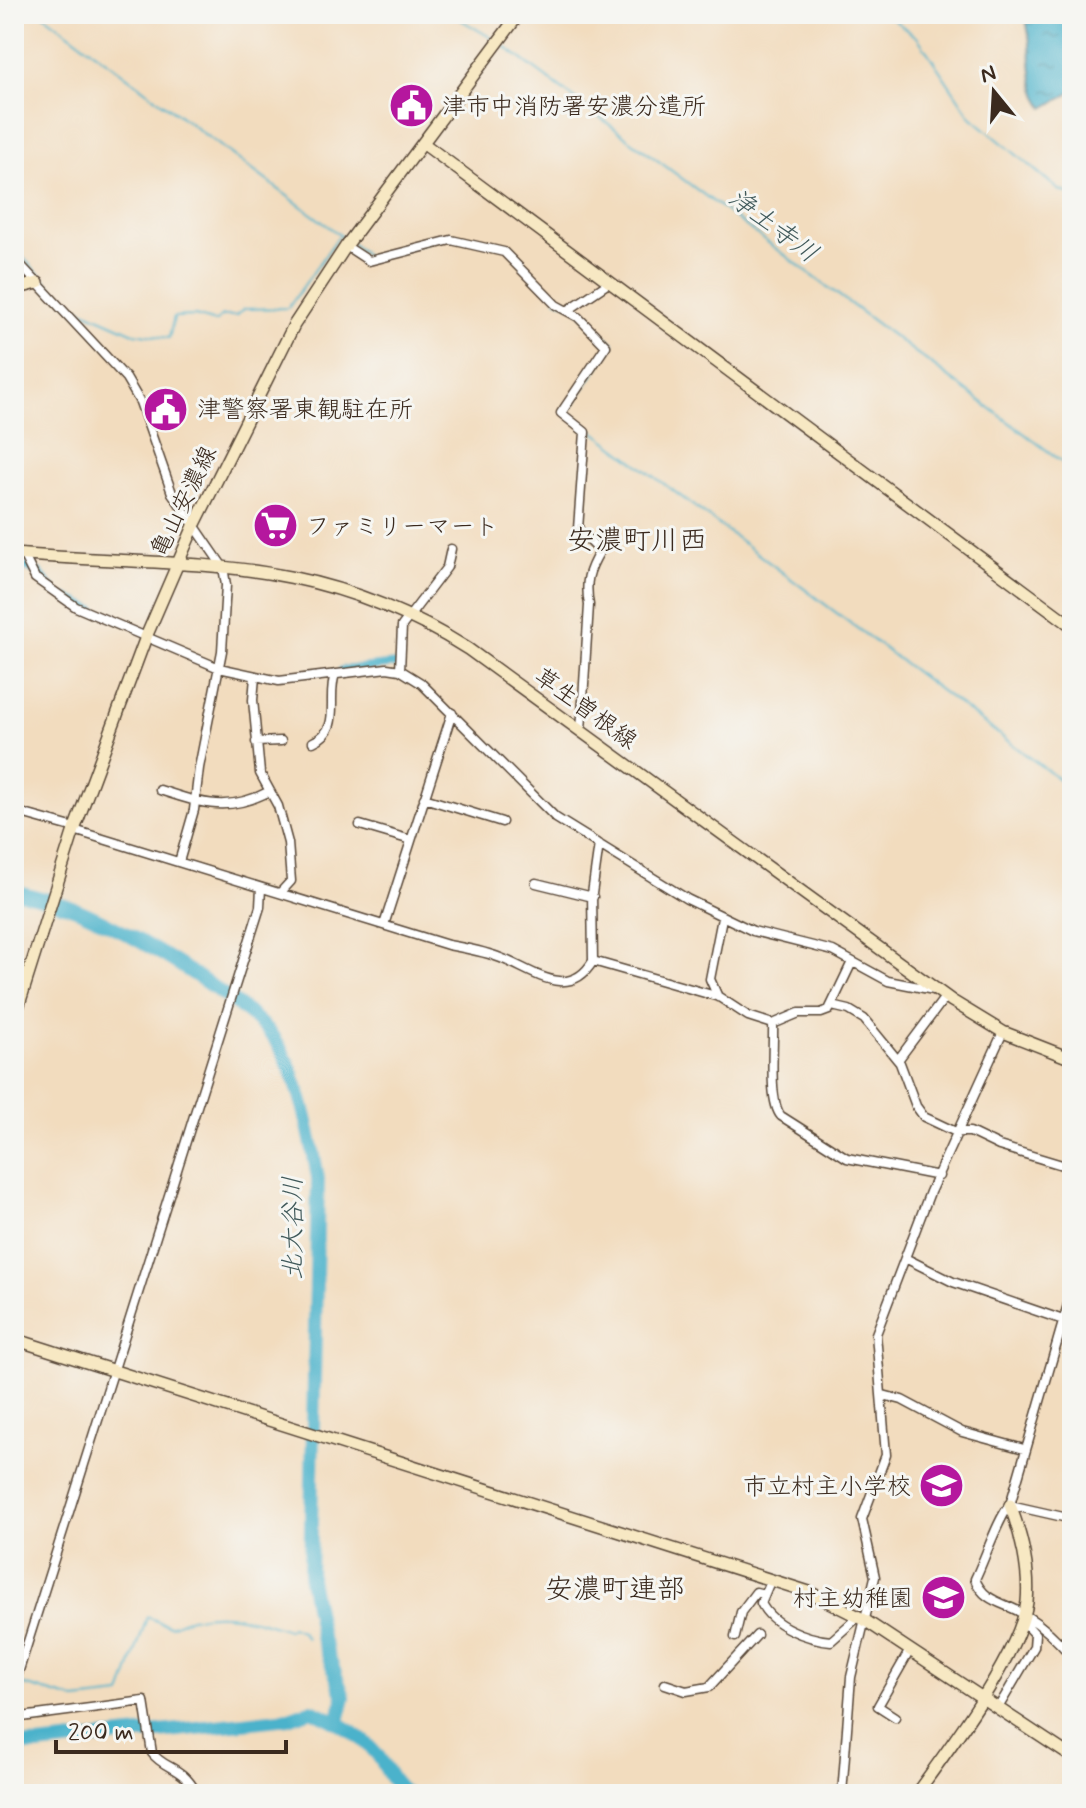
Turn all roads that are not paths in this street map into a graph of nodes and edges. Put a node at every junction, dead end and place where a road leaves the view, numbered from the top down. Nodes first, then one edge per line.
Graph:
1 (519, 14) edge
2 (424, 144) junction
3 (350, 242) junction
4 (14, 258) edge
5 (610, 282) junction
6 (38, 283) junction
7 (14, 289) edge
8 (567, 311) junction
9 (194, 526) junction
10 (451, 549) dead end
11 (19, 554) edge
12 (177, 562) junction
13 (223, 567) junction
14 (411, 615) junction
15 (1072, 626) edge
16 (146, 637) junction
17 (219, 668) junction
18 (400, 670) junction
19 (335, 674) junction
20 (255, 677) junction
21 (452, 713) junction
22 (581, 731) junction
23 (281, 741) dead end
24 (256, 742) junction
25 (313, 742) dead end
26 (160, 790) dead end
27 (270, 791) junction
28 (424, 798) junction
29 (195, 802) junction
30 (14, 811) edge
31 (502, 822) dead end
32 (360, 825) dead end
33 (74, 829) junction
34 (411, 840) junction
35 (599, 844) junction
36 (179, 862) junction
37 (536, 883) dead end
38 (261, 888) junction
39 (280, 893) junction
40 (593, 897) junction
41 (722, 918) junction
42 (384, 925) junction
43 (593, 961) junction
44 (852, 962) junction
45 (941, 993) junction
46 (719, 997) junction
47 (832, 1006) junction
48 (14, 1020) edge
49 (773, 1024) junction
50 (1003, 1032) junction
51 (1072, 1059) edge
52 (898, 1060) junction
53 (958, 1132) junction
54 (1072, 1168) edge
55 (939, 1176) junction
56 (905, 1258) junction
57 (1072, 1291) edge
58 (1063, 1320) junction
59 (14, 1339) edge
60 (114, 1371) junction
61 (883, 1395) junction
62 (1024, 1449) junction
63 (1010, 1505) junction
64 (1072, 1519) edge
65 (771, 1579) junction
66 (764, 1594) junction
67 (860, 1618) junction
68 (1024, 1618) junction
69 (757, 1635) dead end
70 (735, 1637) dead end
71 (910, 1650) junction
72 (19, 1656) edge
73 (1072, 1656) edge
74 (665, 1684) dead end
75 (14, 1686) edge
76 (982, 1697) junction
77 (998, 1708) junction
78 (895, 1717) dead end
79 (14, 1718) edge
80 (1072, 1757) edge
81 (197, 1794) edge
82 (842, 1794) edge
83 (916, 1794) edge

1 - 2 main road, 亀山安濃線
2 - 3 main road, 亀山安濃線
2 - 5 main road
3 - 8 street
3 - 9 main road, 亀山安濃線
4 - 6 street
5 - 8 street
5 - 15 main road
6 - 7 main road
6 - 9 street
8 - 22 street
9 - 12 main road, 亀山安濃線
9 - 13 street
10 - 14 street
11 - 12 main road, 草生曽根線
11 - 16 street
12 - 13 main road, 草生曽根線
12 - 16 main road, 亀山安濃線
13 - 14 main road, 草生曽根線
13 - 17 street
14 - 18 street
14 - 22 main road, 草生曽根線
16 - 17 street
16 - 33 main road, 亀山安濃線
17 - 20 street
17 - 29 street
18 - 19 street
18 - 21 street
19 - 20 street
19 - 25 street
20 - 24 street
21 - 28 street
21 - 35 street
22 - 45 main road, 草生曽根線
23 - 24 street
24 - 27 street
26 - 29 street
27 - 29 street
27 - 39 street
28 - 31 street
28 - 34 street
29 - 36 street
30 - 33 street
32 - 34 street
33 - 36 street
33 - 48 main road, 亀山安濃線
34 - 42 street
35 - 40 street
35 - 41 street
36 - 38 street
37 - 40 street
38 - 39 street
38 - 60 street
39 - 42 street
40 - 43 street
41 - 44 street
41 - 46 street
42 - 43 street
43 - 46 street
44 - 45 street
44 - 47 street
45 - 50 main road, 草生曽根線
45 - 52 street
46 - 49 street
47 - 49 street
47 - 52 street
49 - 55 street
50 - 51 main road, 草生曽根線
50 - 53 street
52 - 53 street
53 - 54 street
53 - 55 street
55 - 56 street
56 - 58 street
56 - 61 street
57 - 58 street
58 - 62 street
59 - 60 main road
60 - 65 main road
60 - 72 street
61 - 62 street
61 - 67 street
62 - 63 street
63 - 64 street
63 - 68 main road
63 - 68 street
65 - 66 street
65 - 67 main road
66 - 67 street
66 - 70 street
67 - 71 main road
67 - 82 street
68 - 73 street
68 - 76 main road
68 - 77 street
69 - 74 street
71 - 76 main road
71 - 78 street
72 - 75 street
76 - 77 main road
76 - 83 main road
77 - 80 main road
79 - 81 street

